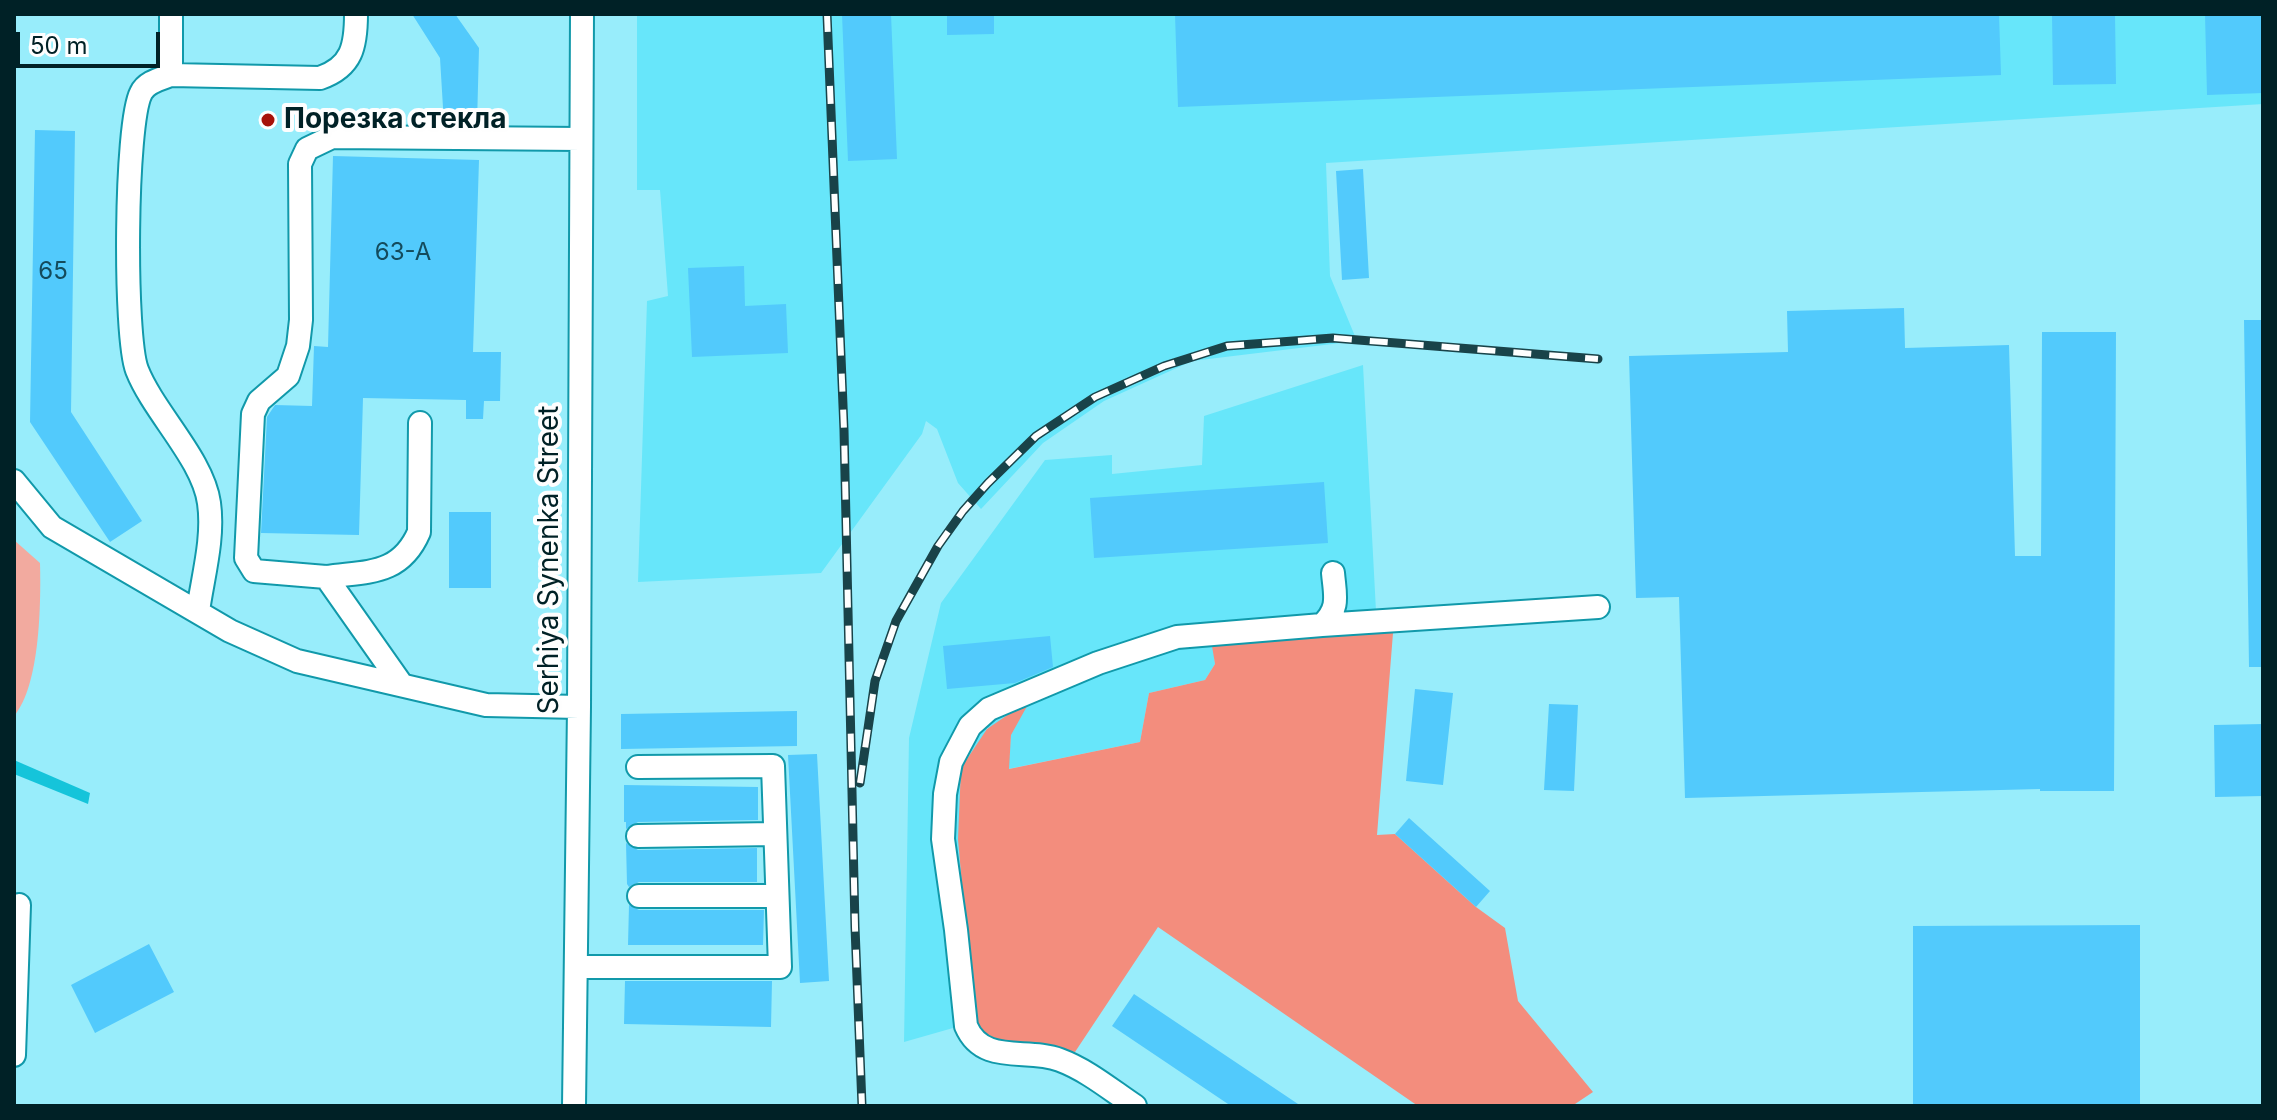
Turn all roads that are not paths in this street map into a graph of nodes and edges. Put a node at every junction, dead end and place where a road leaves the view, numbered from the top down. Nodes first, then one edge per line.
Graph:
1 (171, 14) edge
2 (356, 14) edge
3 (582, 14) edge
4 (171, 75) junction
5 (581, 139) junction
6 (420, 423) dead end
7 (17, 490) edge
8 (1333, 573) dead end
9 (326, 577) junction
10 (1598, 607) dead end
11 (198, 611) junction
12 (1322, 625) junction
13 (402, 685) junction
14 (579, 707) junction
15 (638, 767) dead end
16 (775, 834) junction
17 (638, 836) dead end
18 (639, 896) dead end
19 (777, 896) junction
20 (19, 905) dead end
21 (576, 967) junction
22 (14, 1055) edge
23 (574, 1106) edge
24 (1135, 1106) edge

1 - 4 street
2 - 4 street
3 - 5 street, Serhiya Synenka Street
4 - 11 street
5 - 9 street
5 - 14 street, Serhiya Synenka Street
6 - 9 street
7 - 11 street
8 - 12 street
9 - 13 street
10 - 12 street
11 - 13 street
12 - 24 street
13 - 14 street
14 - 21 street, Serhiya Synenka Street
15 - 16 street
16 - 17 street
16 - 19 street
18 - 19 street
19 - 21 street
20 - 22 street
21 - 23 street, Serhiya Synenka Street

